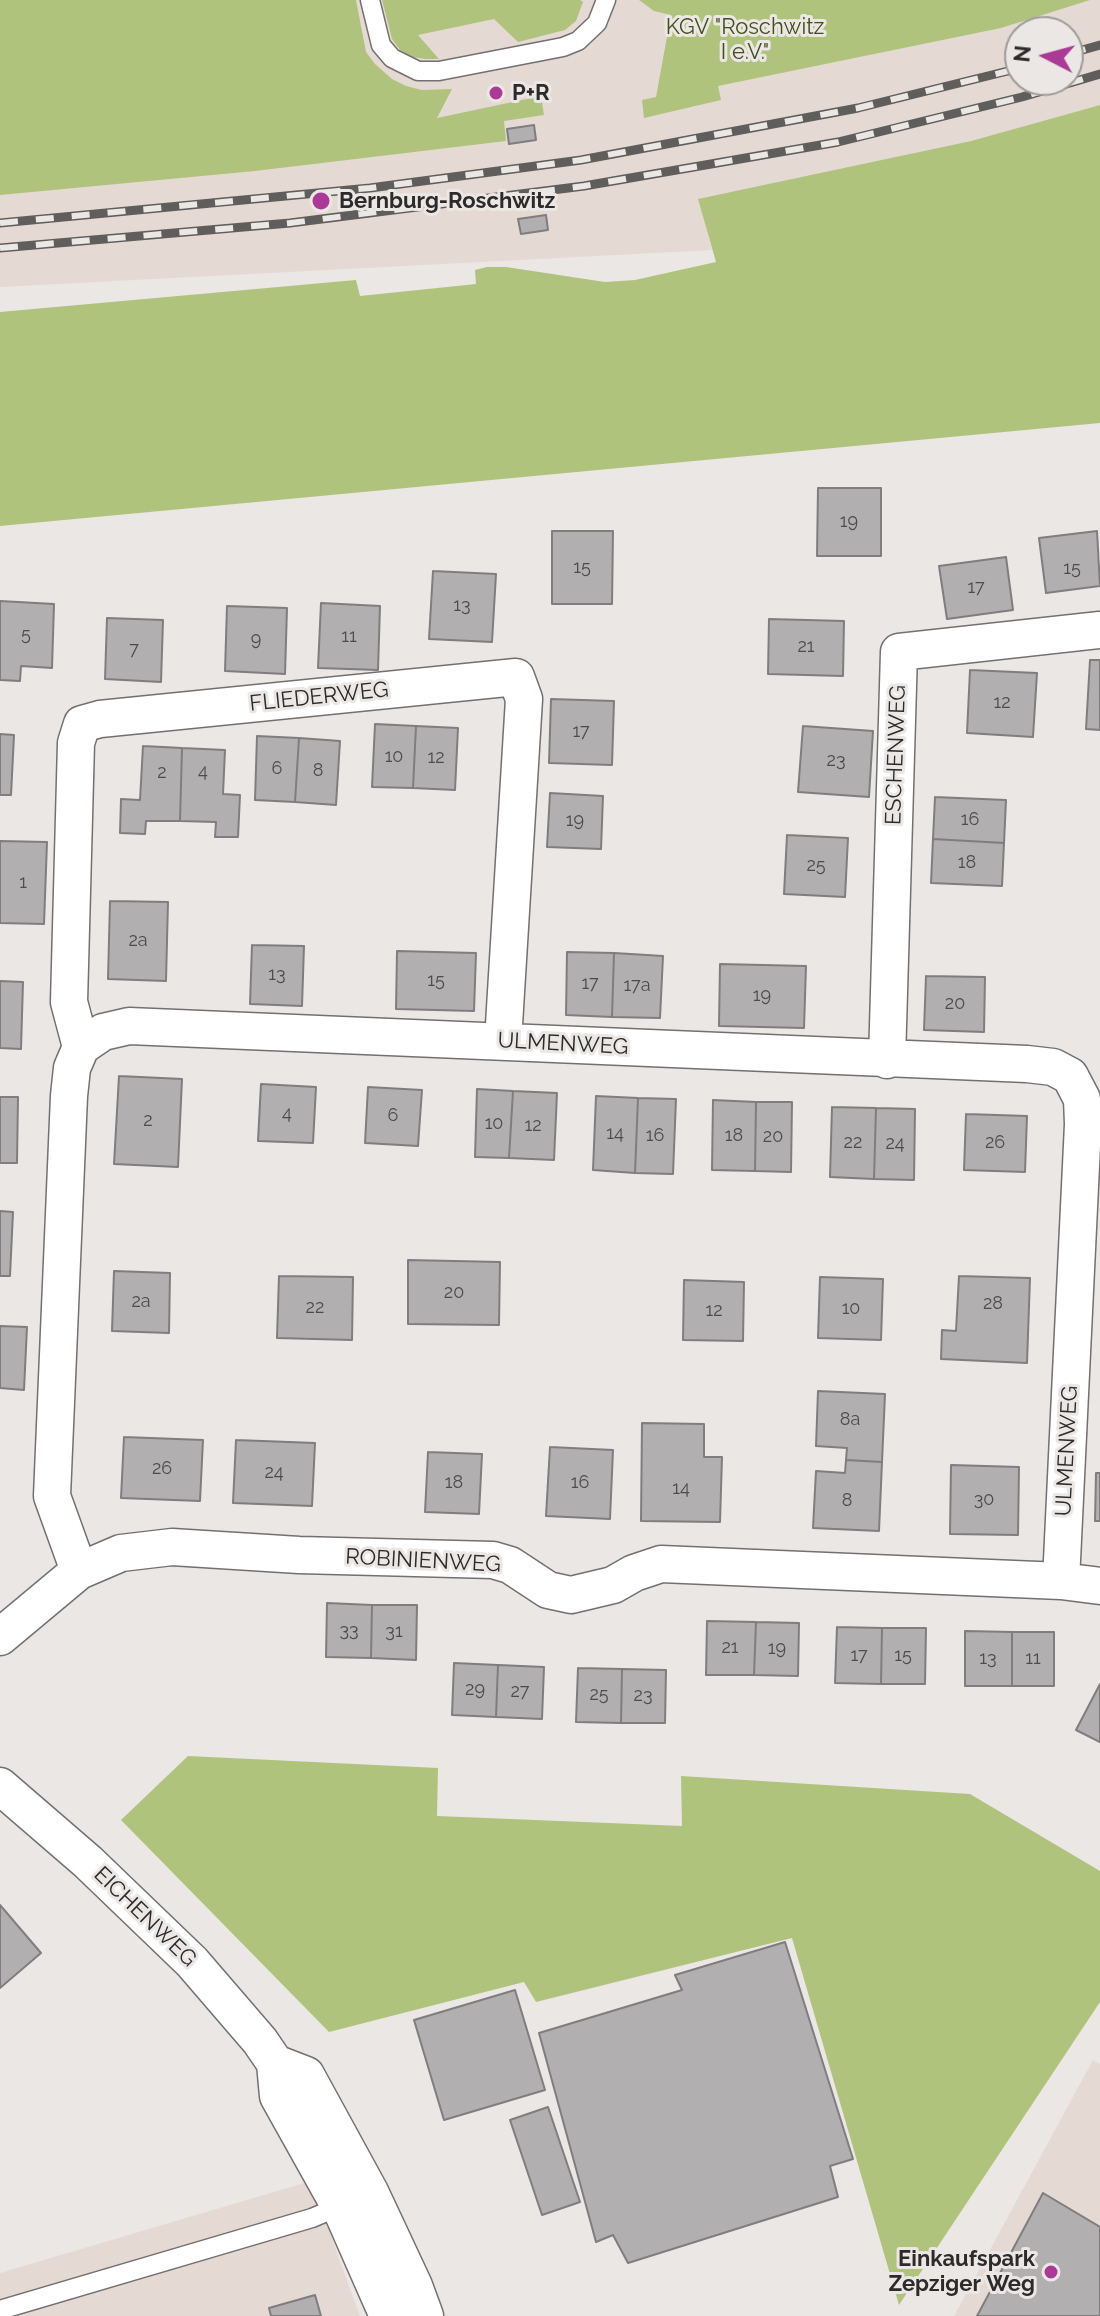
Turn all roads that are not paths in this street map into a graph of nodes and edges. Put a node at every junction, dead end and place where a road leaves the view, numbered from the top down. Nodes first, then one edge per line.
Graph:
1 (370, 0) edge
2 (606, 0) edge
3 (1100, 630) edge
4 (503, 1041) junction
5 (81, 1047) junction
6 (887, 1060) junction
7 (1085, 1074) edge
8 (79, 1571) junction
9 (1061, 1581) junction
10 (1100, 1586) edge
11 (0, 1637) edge
12 (0, 1786) edge
13 (355, 2200) junction
14 (0, 2310) edge
15 (388, 2316) edge
16 (425, 2316) edge

1 - 2 lane
3 - 6 street, ESCHENWEG
4 - 5 street, ULMENWEG
4 - 5 street, FLIEDERWEG
4 - 6 street, ULMENWEG
5 - 8 street
6 - 7 street, ULMENWEG
7 - 9 street, ULMENWEG
8 - 9 street, ROBINIENWEG
8 - 11 street, ROBINIENWEG
9 - 10 street, ROBINIENWEG
12 - 13 street, EICHENWEG
13 - 14 lane
13 - 15 street, EICHENWEG
13 - 16 street, EICHENWEG

